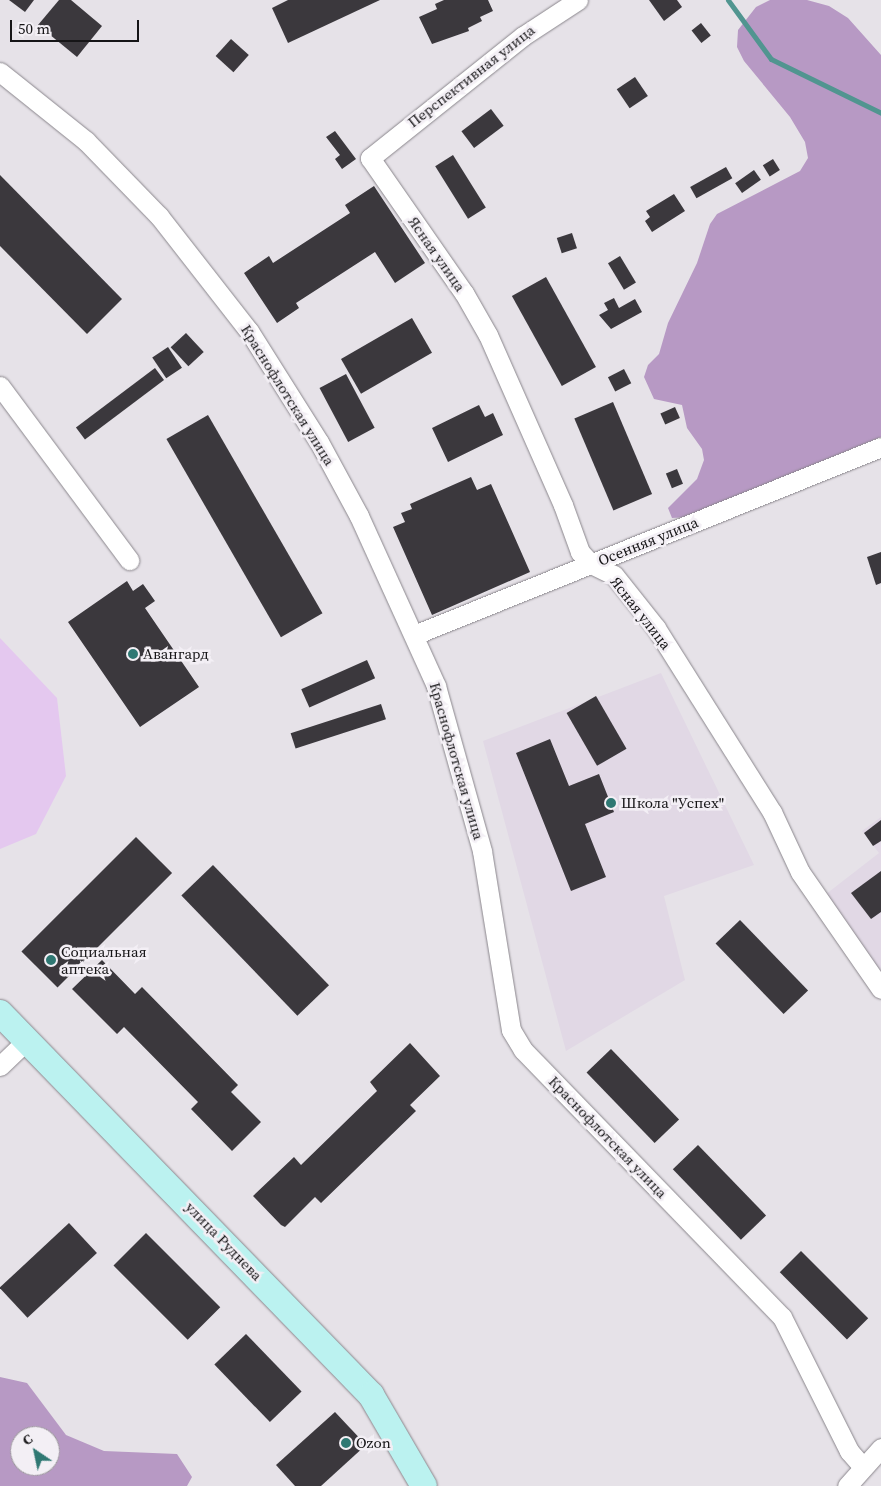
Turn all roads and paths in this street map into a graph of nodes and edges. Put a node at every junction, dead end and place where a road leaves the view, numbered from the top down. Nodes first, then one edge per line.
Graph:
1 (578, 0) edge
2 (0, 72) edge
3 (370, 158) joint
4 (0, 386) edge
5 (881, 447) edge
6 (128, 560) dead end
7 (591, 564) junction
8 (414, 634) junction
9 (881, 989) edge
10 (0, 1013) edge
11 (27, 1040) junction
12 (0, 1066) edge
13 (881, 1448) edge
14 (863, 1467) junction
15 (424, 1486) edge
16 (847, 1486) edge

1 - 3 street, Перспективная улица
2 - 8 street, Краснофлотская улица
3 - 7 street, Ясная улица
4 - 6 street
5 - 7 street, Осенняя улица
7 - 8 street, Осенняя улица
7 - 9 street, Ясная улица
8 - 14 street, Краснофлотская улица
10 - 11 main road, улица Руднева
11 - 12 street
11 - 15 main road, улица Руднева
13 - 14 street
14 - 16 street

